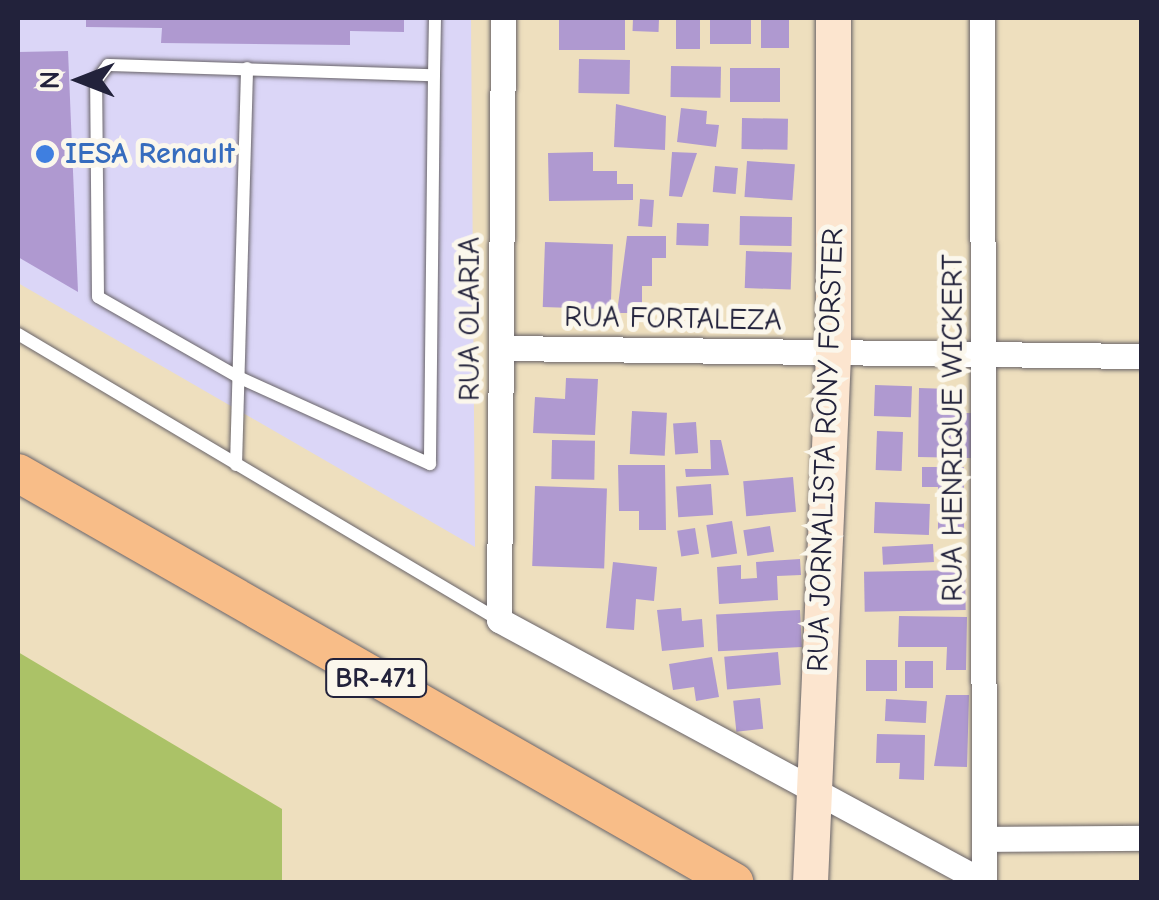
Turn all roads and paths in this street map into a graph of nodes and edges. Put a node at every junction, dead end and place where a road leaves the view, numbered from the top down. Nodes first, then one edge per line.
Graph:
1 (435, 18) edge
2 (503, 18) edge
3 (832, 18) edge
4 (982, 18) edge
5 (247, 68) junction
6 (434, 75) junction
7 (18, 334) edge
8 (504, 348) junction
9 (833, 355) junction
10 (986, 356) junction
11 (1142, 356) edge
12 (240, 378) junction
13 (236, 465) junction
14 (18, 473) edge
15 (499, 620) junction
16 (816, 788) junction
17 (986, 838) junction
18 (1142, 838) edge
19 (734, 882) edge
20 (810, 882) edge
21 (984, 882) edge

1 - 6 lane
2 - 8 street, RUA OLARIA
3 - 9 street, RUA JORNALISTA RONY FORSTER
4 - 10 street, RUA HENRIQUE WICKERT
5 - 6 lane
5 - 12 lane
5 - 12 lane
6 - 12 lane
7 - 13 lane
8 - 9 street, RUA FORTALEZA
8 - 15 street, RUA OLARIA
9 - 10 street, RUA FORTALEZA
9 - 16 street, RUA JORNALISTA RONY FORSTER
10 - 11 street, RUA FORTALEZA
10 - 17 street, RUA HENRIQUE WICKERT
12 - 13 lane
13 - 15 lane
14 - 19 main road, BR-471
15 - 16 street
16 - 20 street, RUA JORNALISTA RONY FORSTER
16 - 21 street
17 - 18 street
17 - 21 street, RUA HENRIQUE WICKERT

